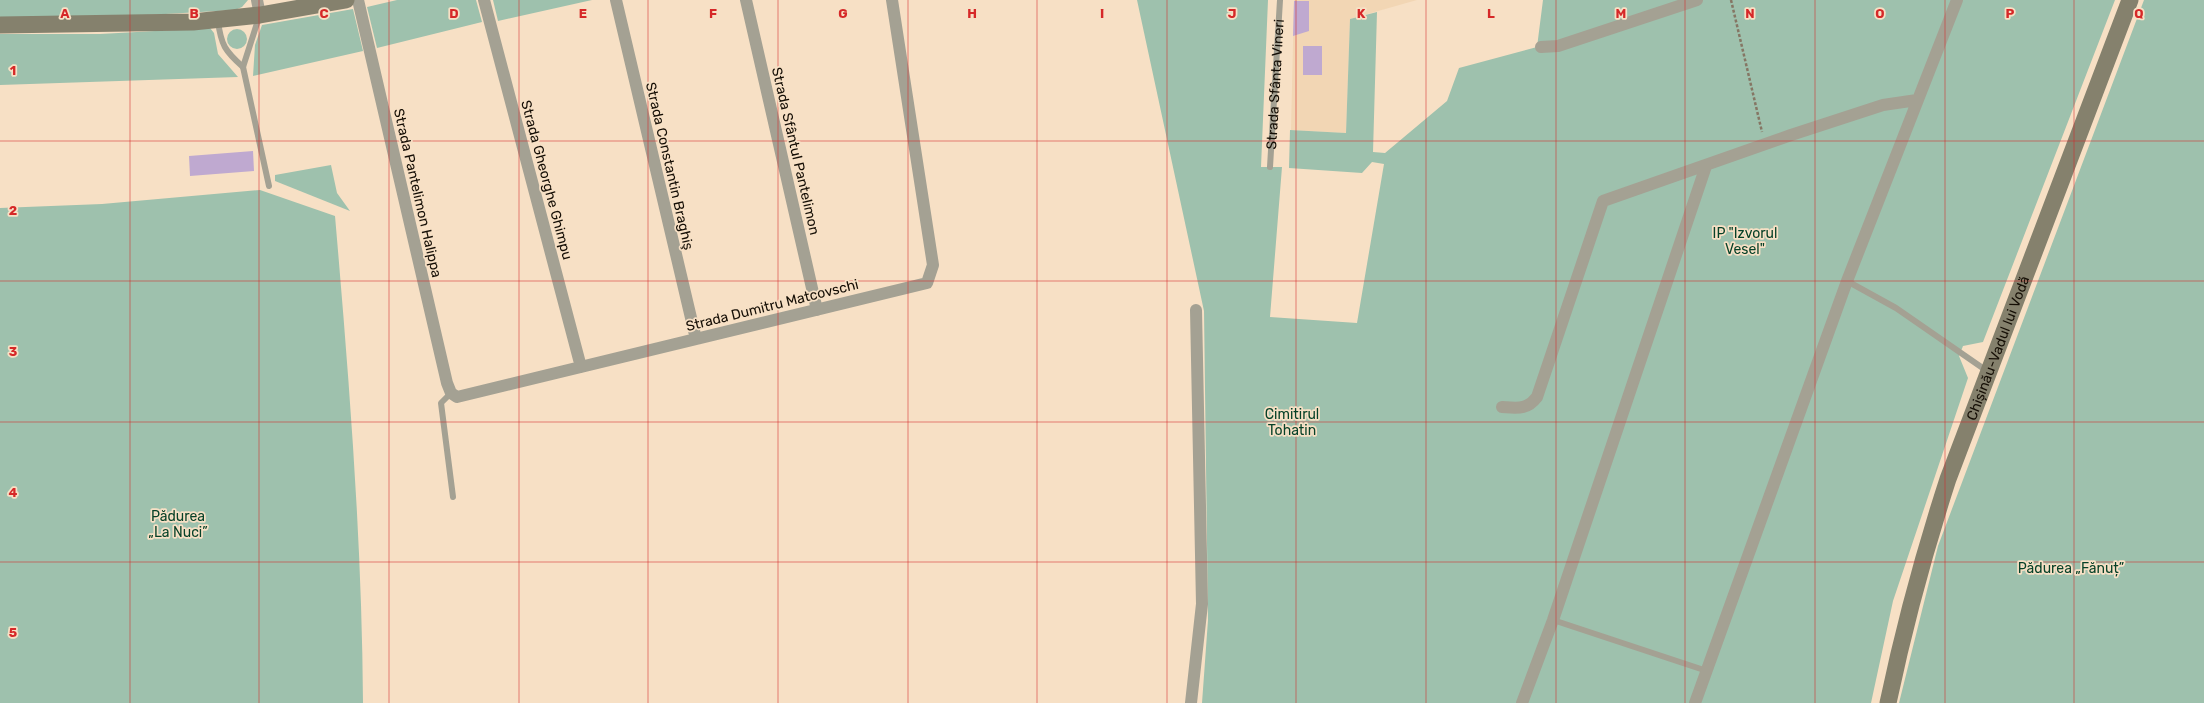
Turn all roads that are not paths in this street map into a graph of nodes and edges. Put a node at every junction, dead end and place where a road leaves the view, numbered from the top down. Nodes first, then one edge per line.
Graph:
1 (346, 0) edge
2 (358, 0) edge
3 (484, 0) edge
4 (616, 0) edge
5 (746, 0) edge
6 (892, 0) edge
7 (1280, 0) edge
8 (1697, 0) edge
9 (1957, 0) edge
10 (2130, 0) edge
11 (258, 8) edge
12 (218, 20) junction
13 (0, 25) edge
14 (1541, 46) dead end
15 (243, 67) junction
16 (1917, 100) junction
17 (1706, 166) junction
18 (1270, 167) dead end
19 (269, 186) dead end
20 (1847, 281) junction
21 (817, 310) junction
22 (1196, 310) dead end
23 (696, 339) junction
24 (581, 367) junction
25 (1990, 373) junction
26 (451, 393) junction
27 (1502, 407) dead end
28 (452, 497) dead end
29 (1553, 620) junction
30 (1707, 671) junction
31 (1191, 703) edge
32 (1522, 703) edge
33 (1695, 703) edge
34 (1888, 703) edge

1 - 11 main road
2 - 26 street, Strada Pantelimon Halippa
3 - 24 street, Strada Gheorghe Ghimpu
4 - 23 street, Strada Constantin Braghiş
5 - 21 street, Strada Sfântul Pantelimon
6 - 21 street, Strada Dumitru Matcovschi
7 - 18 lane, Strada Sfânta Vineri
8 - 14 street
9 - 16 street
10 - 25 main road, Chișinău-Vadul lui Vodă
11 - 12 main road
11 - 15 lane
12 - 13 main road
12 - 15 lane
15 - 19 lane
16 - 17 street
16 - 20 street
17 - 27 street
17 - 29 street
20 - 25 lane
20 - 30 street
21 - 23 street, Strada Dumitru Matcovschi
22 - 31 street
23 - 24 street, Strada Dumitru Matcovschi
24 - 26 street, Strada Dumitru Matcovschi
25 - 34 main road, Chișinău-Vadul lui Vodă
26 - 28 lane
29 - 30 lane
29 - 32 street
30 - 33 street

